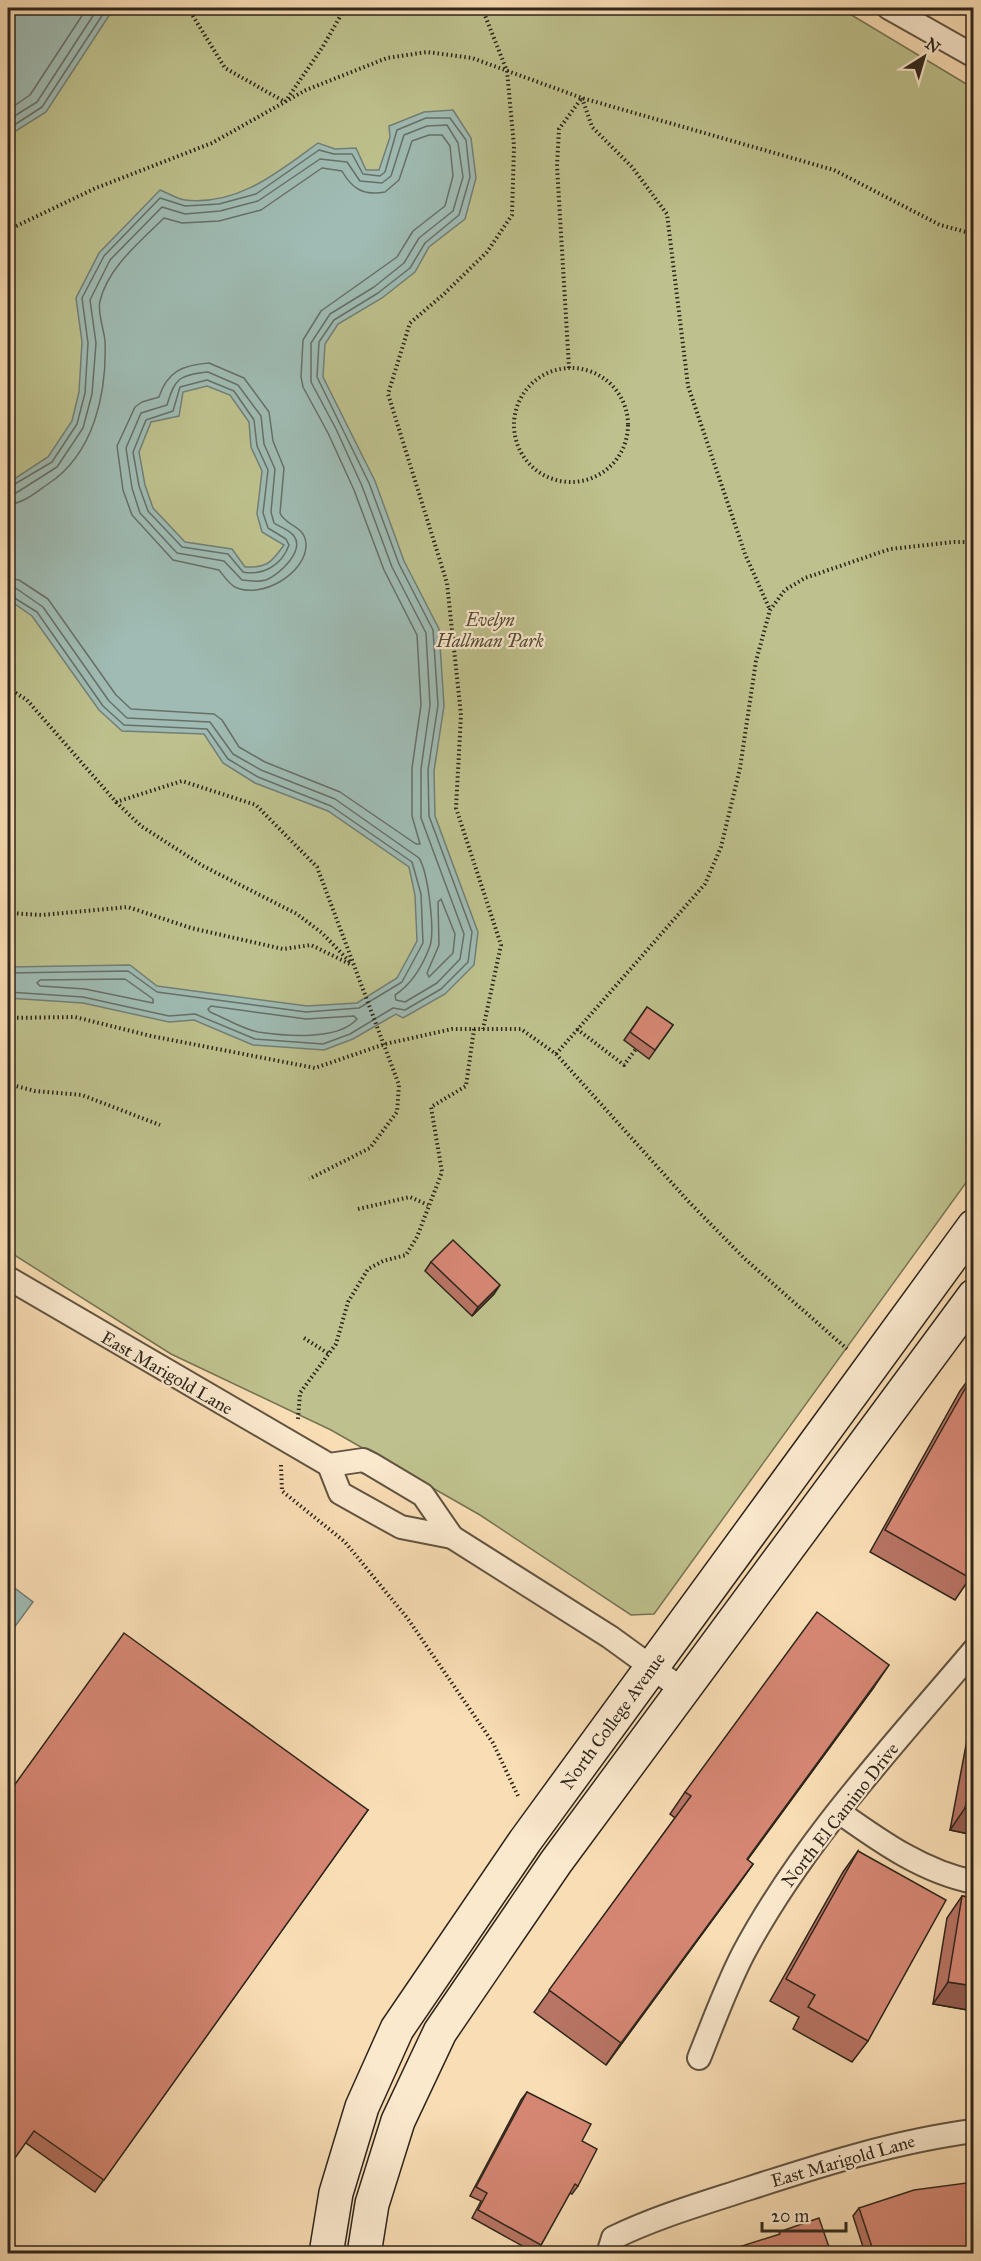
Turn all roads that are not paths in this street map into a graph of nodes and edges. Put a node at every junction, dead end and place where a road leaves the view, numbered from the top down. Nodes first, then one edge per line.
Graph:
1 (889, 8) edge
2 (974, 56) edge
3 (974, 1226) edge
4 (8, 1278) edge
5 (974, 1296) edge
6 (329, 1466) junction
7 (452, 1537) junction
8 (974, 1650) edge
9 (652, 1667) junction
10 (683, 1690) junction
11 (839, 1812) junction
12 (974, 1881) edge
13 (699, 2058) dead end
14 (974, 2131) edge
15 (610, 2246) edge
16 (326, 2253) edge
17 (364, 2253) edge

1 - 2 street
3 - 9 street, North College Avenue
4 - 6 street, East Marigold Lane
5 - 10 street, North College Avenue
6 - 7 street
6 - 7 street
7 - 9 street
8 - 11 street, North El Camino Drive
9 - 10 street
9 - 16 street, North College Avenue
10 - 17 street, North College Avenue
11 - 12 street
11 - 13 street, North El Camino Drive
14 - 15 street, East Marigold Lane

